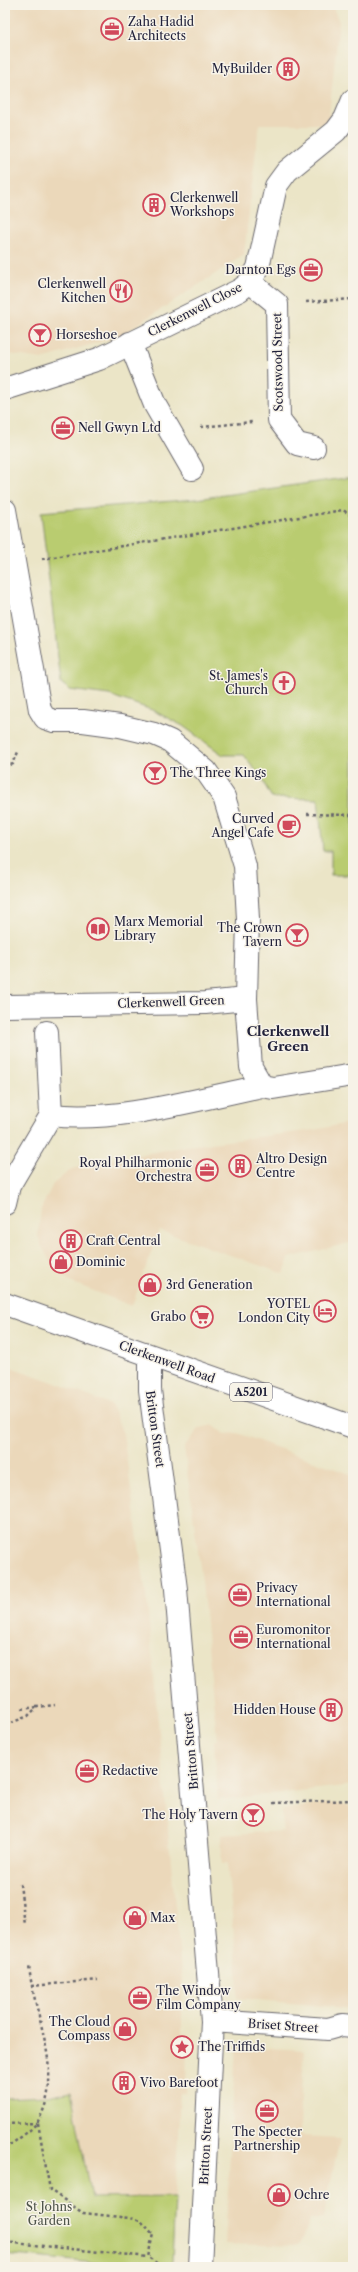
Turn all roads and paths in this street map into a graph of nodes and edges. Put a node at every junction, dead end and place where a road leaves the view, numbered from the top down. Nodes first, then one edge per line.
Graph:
1 (353, 100) edge
2 (250, 282) junction
3 (353, 299) edge
4 (277, 304) junction
5 (130, 343) junction
6 (5, 390) edge
7 (279, 420) junction
8 (168, 431) junction
9 (314, 448) dead end
10 (192, 469) dead end
11 (5, 510) edge
12 (353, 517) edge
13 (39, 560) dead end
14 (18, 752) dead end
15 (5, 767) edge
16 (307, 814) dead end
17 (353, 815) edge
18 (246, 999) junction
19 (5, 1006) edge
20 (47, 1032) dead end
21 (353, 1075) edge
22 (262, 1086) junction
23 (51, 1115) junction
24 (5, 1203) edge
25 (5, 1304) edge
26 (150, 1356) junction
27 (353, 1427) edge
28 (55, 1705) dead end
29 (37, 1707) junction
30 (22, 1710) dead end
31 (11, 1723) dead end
32 (353, 1800) edge
33 (273, 1803) dead end
34 (20, 1884) dead end
35 (25, 1924) dead end
36 (29, 1965) dead end
37 (98, 1980) dead end
38 (31, 1986) junction
39 (212, 2021) junction
40 (353, 2026) edge
41 (38, 2122) junction
42 (5, 2124) edge
43 (5, 2149) edge
44 (5, 2242) edge
45 (148, 2257) junction
46 (162, 2267) edge
47 (200, 2267) edge

1 - 2 street, Clerkenwell Close
2 - 4 street
2 - 5 street, Clerkenwell Close
3 - 4 path
4 - 7 street, Scotswood Street
5 - 6 street, Clerkenwell Close
5 - 8 street
7 - 8 path
7 - 9 street, Scotswood Street
8 - 10 street
11 - 18 street
12 - 13 path
14 - 15 path
16 - 17 path
18 - 19 street, Clerkenwell Green
18 - 22 street
20 - 23 street
21 - 22 street
22 - 23 street
23 - 24 street
25 - 26 street, Clerkenwell Road / A5201
26 - 27 street, Clerkenwell Road / A5201
26 - 39 street, Britton Street
28 - 29 path
29 - 30 path
29 - 31 path
32 - 33 path
34 - 35 path
36 - 38 path
37 - 38 path
38 - 41 path
39 - 40 street, Briset Street
39 - 47 street, Britton Street
41 - 42 path
41 - 43 path
41 - 45 path
44 - 45 path
45 - 46 path

